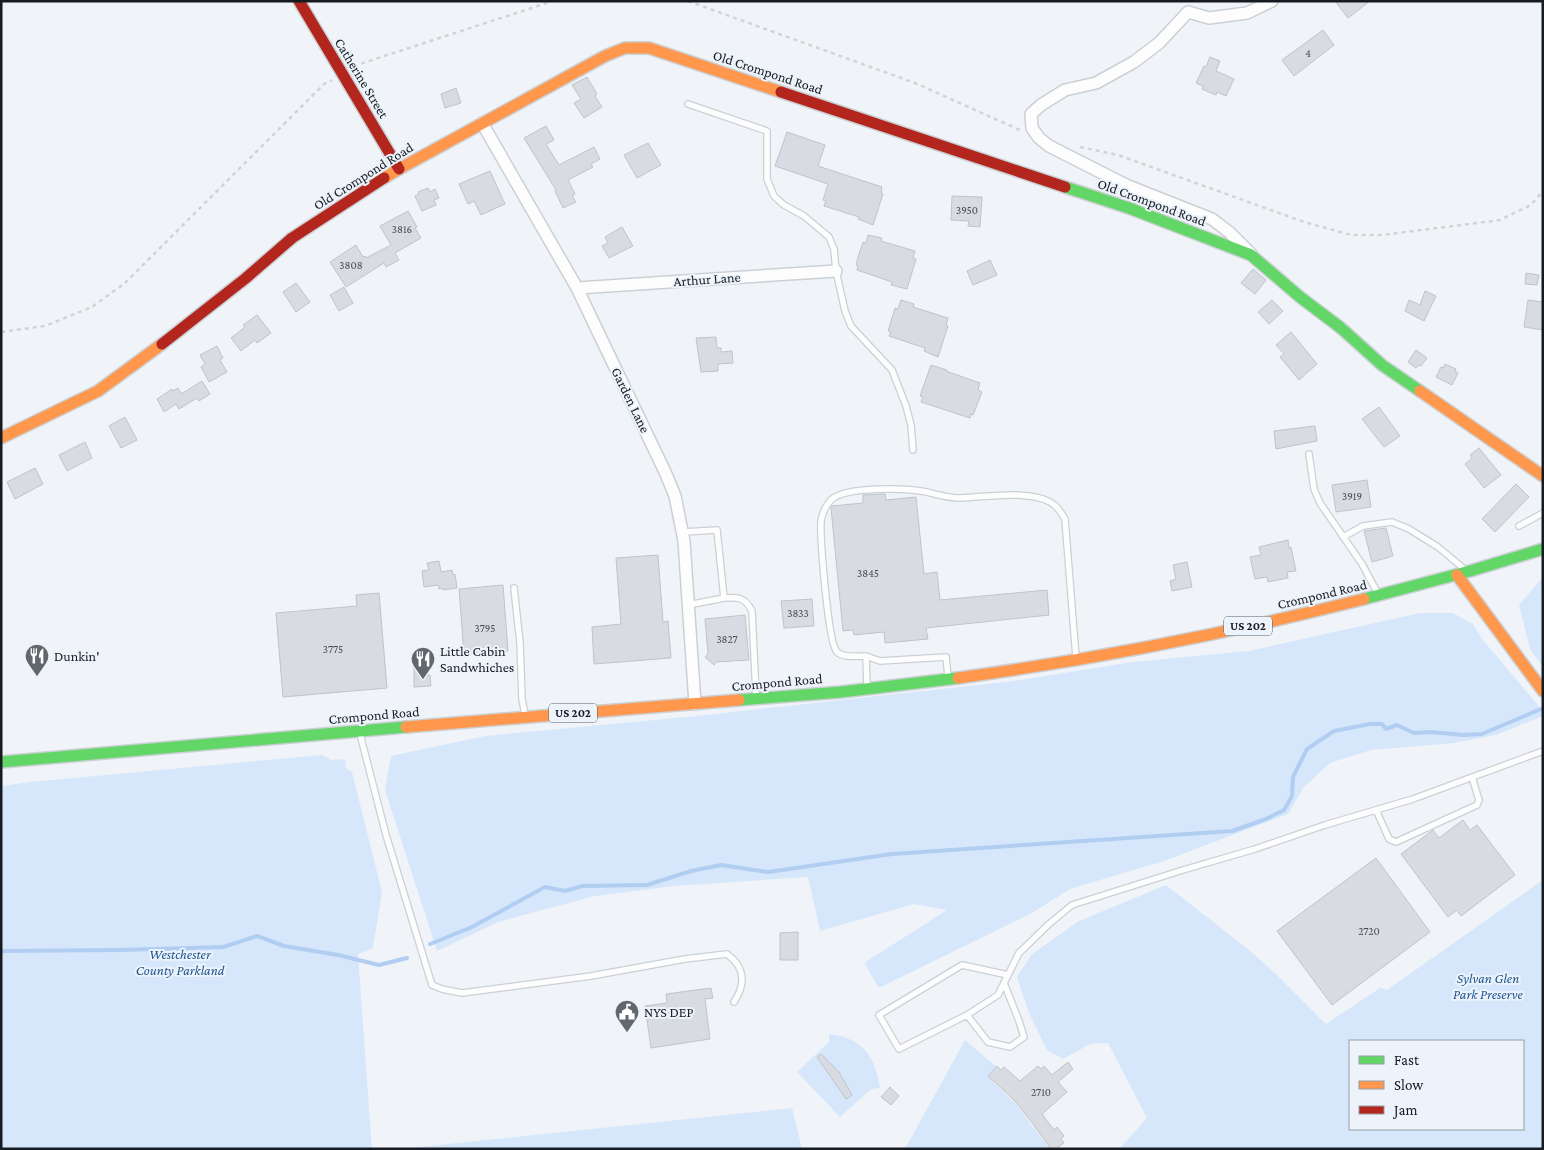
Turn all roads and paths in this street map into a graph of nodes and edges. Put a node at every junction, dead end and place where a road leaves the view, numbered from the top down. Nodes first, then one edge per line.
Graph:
1 (299, 1) edge
2 (553, 1) edge
3 (688, 1) edge
4 (1272, 1) edge
5 (1188, 6) edge
6 (342, 74) junction
7 (688, 104) dead end
8 (482, 122) junction
9 (1040, 138) junction
10 (1072, 145) dead end
11 (399, 169) junction
12 (1543, 191) edge
13 (1252, 254) junction
14 (836, 271) junction
15 (577, 288) junction
16 (1, 332) edge
17 (1, 438) edge
18 (913, 450) dead end
19 (1309, 454) dead end
20 (1543, 476) edge
21 (1543, 513) edge
22 (1519, 526) dead end
23 (683, 532) junction
24 (1343, 537) junction
25 (1543, 550) edge
26 (1462, 574) junction
27 (514, 588) dead end
28 (1380, 596) junction
29 (724, 598) junction
30 (688, 605) junction
31 (866, 656) junction
32 (1076, 660) junction
33 (948, 679) junction
34 (867, 688) junction
35 (1543, 691) edge
36 (757, 699) junction
37 (695, 704) junction
38 (526, 717) junction
39 (360, 732) junction
40 (1543, 751) edge
41 (1, 762) edge
42 (1472, 777) junction
43 (1376, 810) junction
44 (1008, 975) junction
45 (1004, 983) junction
46 (734, 1002) dead end
47 (967, 1015) junction

1 - 6 main road, Catherine Street
2 - 6 path
3 - 9 path
4 - 5 street
5 - 9 street
6 - 11 main road, Catherine Street
6 - 16 path
7 - 14 lane
8 - 11 main road, Old Crompond Road
8 - 13 main road, Old Crompond Road
8 - 15 street, Garden Lane
9 - 13 street
10 - 12 path
11 - 17 main road, Old Crompond Road
13 - 20 main road, Old Crompond Road
14 - 15 street, Arthur Lane
14 - 18 lane
15 - 23 street, Garden Lane
19 - 24 lane
21 - 22 lane
23 - 29 lane
23 - 30 street, Garden Lane
24 - 26 lane
24 - 28 lane
25 - 26 main road, Crompond Road / US 202
26 - 28 main road, Crompond Road / US 202
26 - 35 main road
27 - 38 lane
28 - 32 main road, Crompond Road / US 202
29 - 30 lane
29 - 36 lane
30 - 37 street, Garden Lane
31 - 32 lane
31 - 33 lane
31 - 34 lane
32 - 33 main road, Crompond Road / US 202
33 - 34 main road, Crompond Road / US 202
34 - 36 main road, Crompond Road / US 202
36 - 37 main road, Crompond Road / US 202
37 - 38 main road, Crompond Road / US 202
38 - 39 main road, Crompond Road / US 202
39 - 41 main road, Crompond Road / US 202
39 - 46 lane
40 - 42 lane
42 - 43 lane
42 - 43 lane
43 - 44 lane
44 - 45 lane
44 - 47 lane
45 - 47 lane
45 - 47 lane

